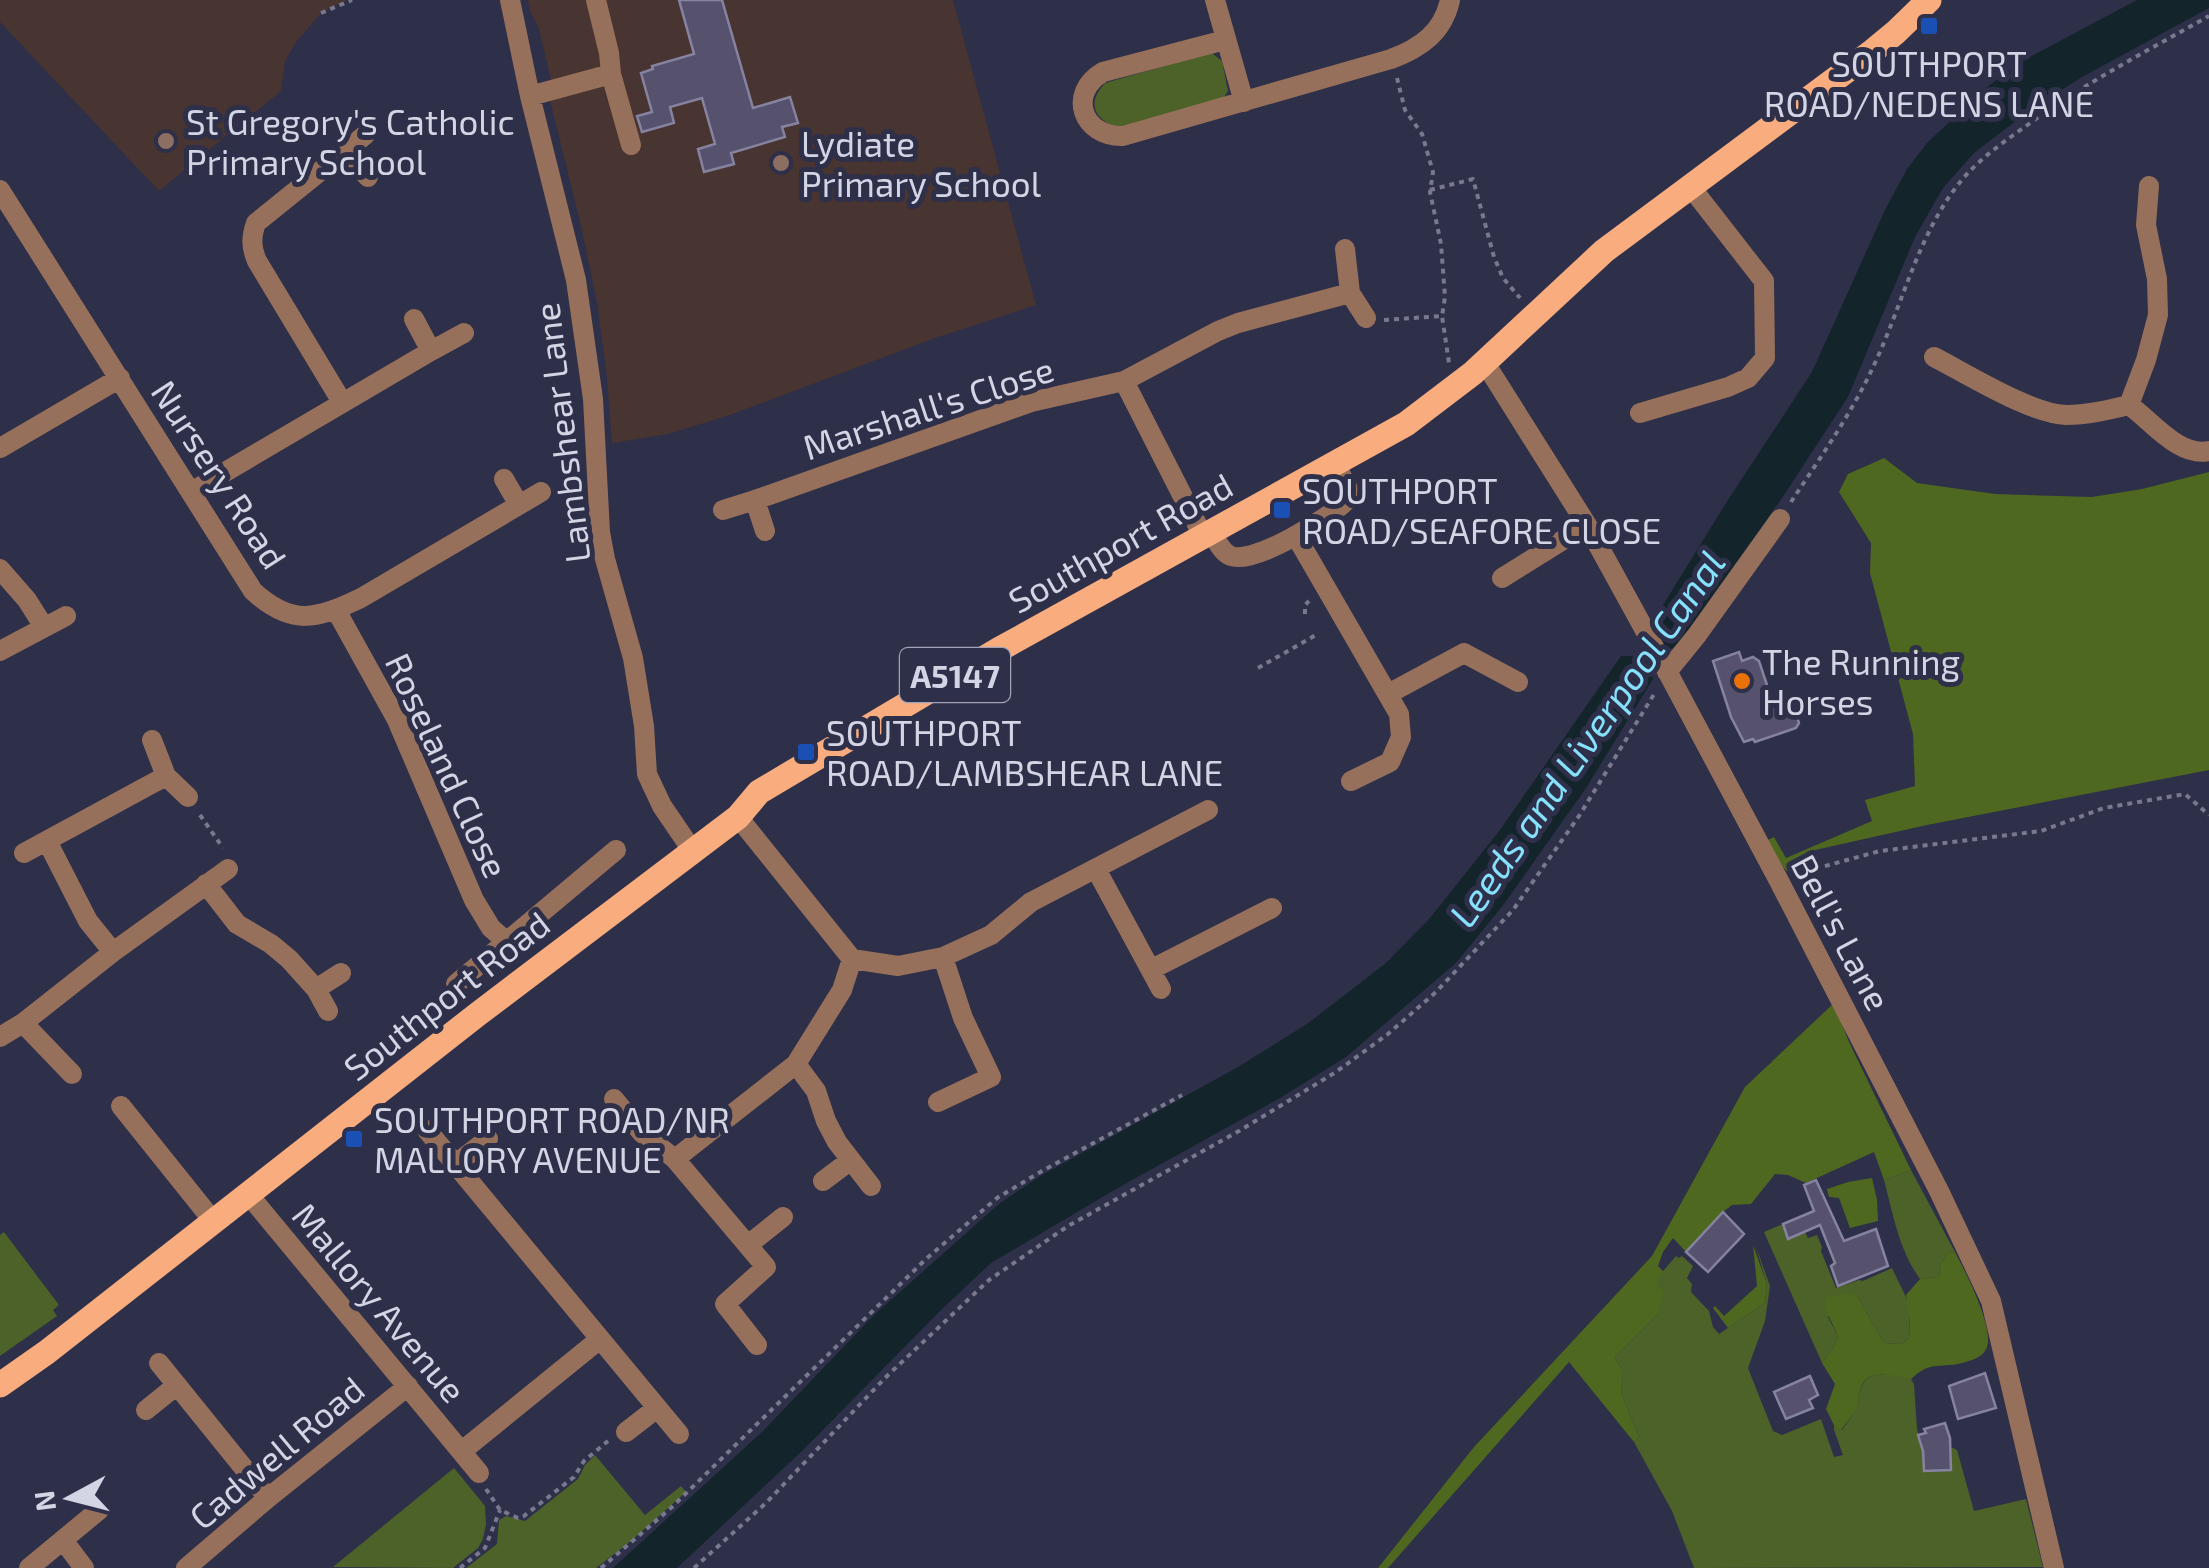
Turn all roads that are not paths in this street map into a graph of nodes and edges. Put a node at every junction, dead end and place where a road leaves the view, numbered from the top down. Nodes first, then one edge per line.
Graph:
1 (510, 0) edge
2 (596, 0) edge
3 (1215, 0) edge
4 (1450, 0) edge
5 (1928, 0) edge
6 (1226, 40) junction
7 (611, 74) junction
8 (530, 96) junction
9 (1244, 102) junction
10 (365, 135) dead end
11 (631, 145) dead end
12 (345, 152) junction
13 (368, 177) dead end
14 (1690, 186) junction
15 (2149, 186) dead end
16 (0, 190) edge
17 (1346, 249) dead end
18 (1350, 293) junction
19 (1370, 318) road end
20 (414, 319) dead end
21 (464, 333) dead end
22 (431, 351) junction
23 (1934, 357) dead end
24 (1485, 363) junction
25 (120, 378) junction
26 (1124, 381) junction
27 (342, 402) junction
28 (2129, 404) junction
29 (1640, 413) dead end
30 (0, 448) edge
31 (2205, 452) edge
32 (1334, 463) junction
33 (504, 479) dead end
34 (191, 492) junction
35 (541, 492) dead end
36 (755, 500) junction
37 (519, 505) junction
38 (723, 510) dead end
39 (1780, 519) road end
40 (1587, 525) junction
41 (765, 531) dead end
42 (1207, 534) junction
43 (1296, 536) junction
44 (0, 569) edge
45 (1502, 578) dead end
46 (336, 610) junction
47 (66, 616) dead end
48 (44, 627) junction
49 (0, 651) edge
50 (1663, 664) junction
51 (1518, 682) dead end
52 (1388, 694) junction
53 (152, 740) dead end
54 (166, 776) junction
55 (1351, 781) dead end
56 (188, 798) road end
57 (1208, 810) dead end
58 (738, 817) junction
59 (47, 842) junction
60 (616, 850) dead end
61 (692, 850) junction
62 (24, 854) dead end
63 (226, 861) road end
64 (1096, 869) junction
65 (206, 884) junction
66 (1272, 908) dead end
67 (506, 942) junction
68 (113, 952) junction
69 (943, 957) junction
70 (852, 959) junction
71 (1152, 969) junction
72 (341, 973) dead end
73 (456, 984) dead end
74 (316, 989) junction
75 (1161, 990) dead end
76 (328, 1011) dead end
77 (23, 1023) junction
78 (0, 1037) edge
79 (796, 1064) junction
80 (72, 1074) dead end
81 (614, 1099) dead end
82 (938, 1102) dead end
83 (122, 1106) dead end
84 (428, 1130) dead end
85 (488, 1139) dead end
86 (675, 1159) junction
87 (851, 1160) junction
88 (456, 1164) junction
89 (823, 1181) dead end
90 (871, 1186) dead end
91 (248, 1194) junction
92 (782, 1217) dead end
93 (214, 1222) junction
94 (748, 1245) junction
95 (600, 1339) junction
96 (758, 1345) dead end
97 (160, 1363) dead end
98 (0, 1385) edge
99 (177, 1385) junction
100 (408, 1386) junction
101 (657, 1408) junction
102 (146, 1410) dead end
103 (622, 1432) road end
104 (679, 1434) dead end
105 (462, 1451) junction
106 (480, 1477) road end
107 (268, 1498) junction
108 (99, 1510) dead end
109 (63, 1540) junction
110 (210, 1561) edge
111 (28, 1568) edge
112 (84, 1568) edge
113 (186, 1568) edge
114 (2054, 1568) edge

1 - 8 street, Lambshear Lane
2 - 7 street
3 - 6 street
4 - 9 street
5 - 14 main road, Southport Road / A5147
6 - 9 street
6 - 9 street
7 - 8 street
7 - 11 street
8 - 61 street, Lambshear Lane
10 - 12 street
12 - 13 street
12 - 27 street
14 - 24 main road, Southport Road / A5147
14 - 29 street
15 - 28 street
16 - 25 street, Nursery Road
17 - 18 street
18 - 19 street
18 - 26 street, Marshall's Close
20 - 22 street
21 - 22 street
22 - 27 street
23 - 28 street
24 - 32 main road, Southport Road / A5147
24 - 40 street, Bell's Lane
25 - 30 street
25 - 34 street, Nursery Road
26 - 36 street, Marshall's Close
26 - 42 street
27 - 34 street
28 - 31 street
32 - 42 main road, Southport Road / A5147
32 - 43 street
33 - 37 street
34 - 46 street, Nursery Road
35 - 37 street, Nursery Road
36 - 38 street, Marshall's Close
36 - 41 street
37 - 46 street, Nursery Road
39 - 50 street
40 - 45 street
40 - 50 street, Bell's Lane
42 - 43 street
42 - 58 main road, Southport Road / A5147
43 - 52 street
44 - 48 street
46 - 67 street, Roseland Close
47 - 48 street
48 - 49 street
50 - 114 street, Bell's Lane
51 - 52 street
52 - 55 street
53 - 54 street
54 - 56 street
54 - 59 street
57 - 64 street
58 - 61 main road, Southport Road / A5147
58 - 70 street
59 - 62 street
59 - 68 street
60 - 67 street
61 - 91 main road, Southport Road / A5147
63 - 65 street
64 - 69 street
64 - 71 street
65 - 68 street
65 - 74 street
66 - 71 street
67 - 73 street
68 - 77 street
69 - 70 street
69 - 82 street
70 - 79 street
71 - 75 street
72 - 74 street
74 - 76 street
77 - 78 street
77 - 80 street
79 - 86 street
79 - 87 street
81 - 86 street
83 - 93 street
84 - 88 street
85 - 88 street
86 - 94 street
87 - 89 street
87 - 90 street
88 - 95 street
91 - 93 main road, Southport Road / A5147
91 - 100 street, Mallory Avenue
92 - 94 street
93 - 98 main road, Southport Road / A5147
94 - 96 street
95 - 101 street
95 - 105 street, Mallory Avenue
97 - 99 street
99 - 102 street
99 - 107 street
100 - 105 street, Mallory Avenue
100 - 107 street, Cadwell Road
101 - 103 street
101 - 104 street
105 - 106 street, Mallory Avenue
107 - 110 street, Cadwell Road
108 - 109 street
109 - 111 street
109 - 112 street
110 - 113 street, Cadwell Road

